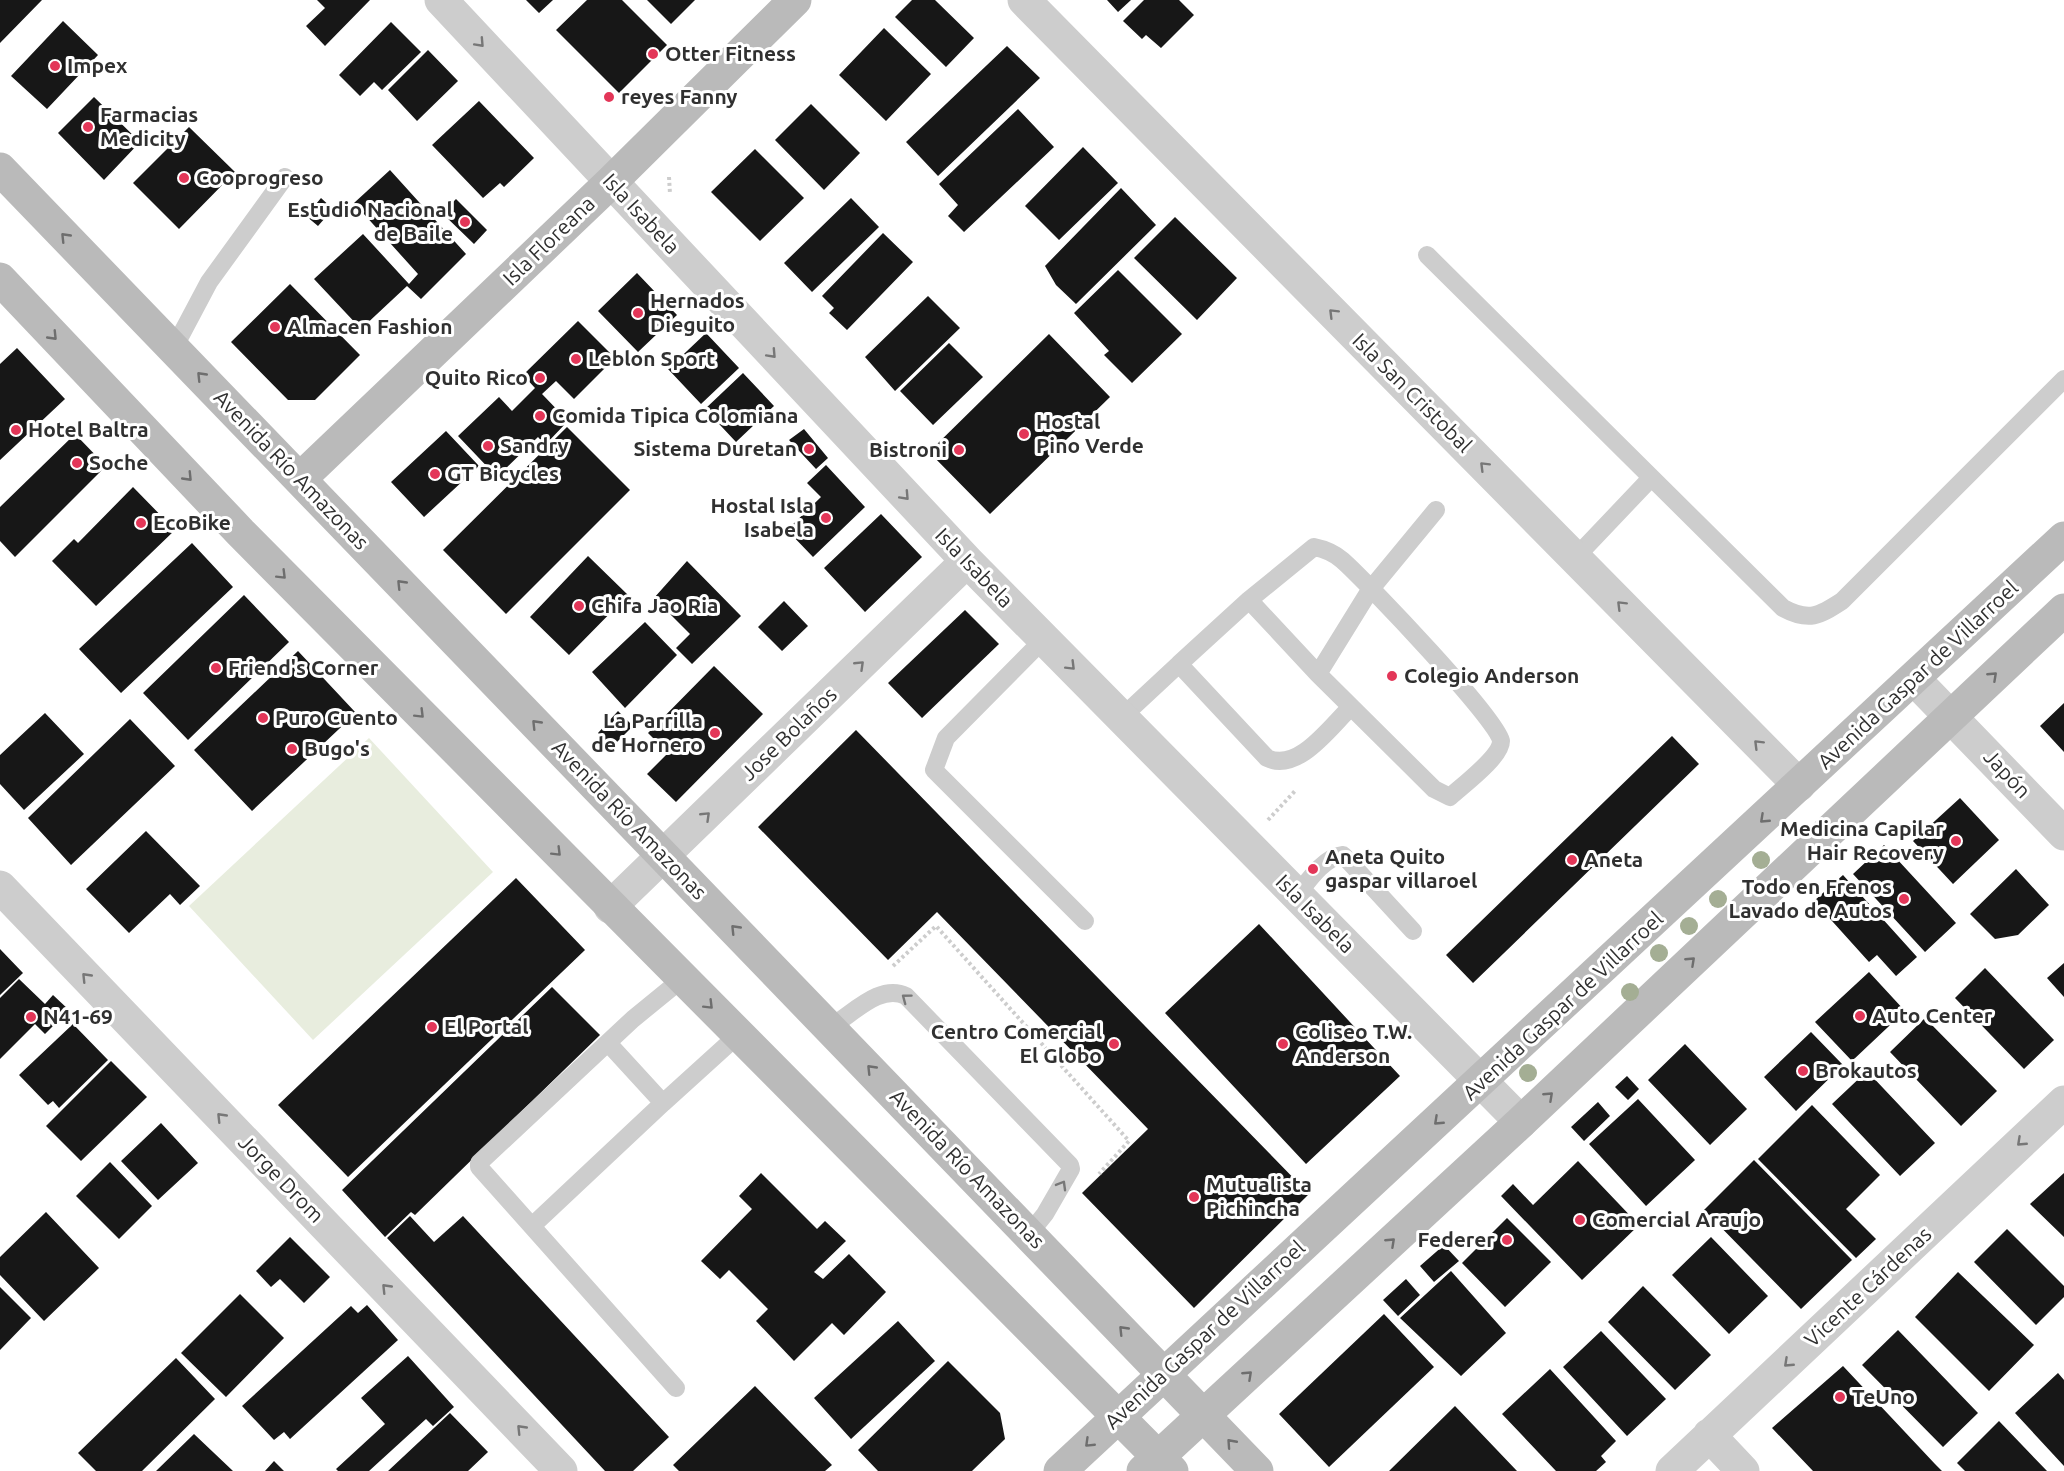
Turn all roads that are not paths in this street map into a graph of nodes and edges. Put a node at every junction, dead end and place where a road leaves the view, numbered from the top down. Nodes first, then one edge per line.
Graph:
1 (441, 0) edge
2 (795, 0) edge
3 (1024, 0) edge
4 (0, 168) edge
5 (285, 177) dead end
6 (610, 182) junction
7 (1427, 255) dead end
8 (4, 293) edge
9 (174, 348) junction
10 (2064, 379) edge
11 (301, 478) junction
12 (1651, 478) junction
13 (1436, 510) dead end
14 (2064, 538) edge
15 (1575, 558) junction
16 (967, 561) junction
17 (1370, 590) junction
18 (1249, 600) junction
19 (2064, 610) edge
20 (1044, 639) junction
21 (1179, 664) junction
22 (1318, 674) junction
23 (1914, 679) junction
24 (1350, 708) junction
25 (1950, 715) junction
26 (1122, 717) junction
27 (1799, 786) junction
28 (2064, 834) edge
29 (664, 857) junction
30 (0, 887) edge
31 (1297, 895) junction
32 (610, 907) junction
33 (1085, 921) dead end
34 (1413, 931) dead end
35 (682, 979) junction
36 (830, 1027) junction
37 (738, 1035) junction
38 (608, 1043) junction
39 (1481, 1082) junction
40 (2064, 1102) edge
41 (663, 1103) junction
42 (1521, 1122) junction
43 (532, 1226) junction
44 (1029, 1234) junction
45 (1164, 1372) junction
46 (676, 1388) dead end
47 (1205, 1414) junction
48 (1118, 1416) junction
49 (1709, 1435) junction
50 (1158, 1466) edge
51 (561, 1471) edge
52 (1060, 1471) edge
53 (1257, 1471) edge
54 (1672, 1471) edge
55 (1743, 1471) edge

1 -> 6 street, Isla Isabela
2 - 6 main road, Isla Floreana
15 -> 3 street, Isla San Cristobal
9 -> 4 main road, Avenida Río Amazonas
5 - 9 lane
6 - 11 main road, Isla Floreana
6 -> 16 street, Isla Isabela
7 - 12 lane
8 -> 32 main road
11 -> 9 main road, Avenida Río Amazonas
10 - 12 lane
29 -> 11 main road, Avenida Río Amazonas
12 - 15 lane
13 - 17 lane
14 - 23 main road, Avenida Gaspar de Villarroel
27 -> 15 street, Isla San Cristobal
16 - 20 street, Isla Isabela
29 -> 16 street, Jose Bolaños
17 - 18 lane
17 - 22 lane
17 - 24 lane
18 - 21 lane
18 - 22 lane
25 -> 19 main road
20 -> 26 street, Isla Isabela
20 - 33 lane
21 - 24 lane
21 - 26 lane
22 - 24 lane
23 - 25 street, Japón
23 - 27 main road, Avenida Gaspar de Villarroel
25 - 28 street, Japón
42 -> 25 main road
26 - 31 street, Isla Isabela
27 -> 39 main road, Avenida Gaspar de Villarroel
29 - 32 street, Jose Bolaños
36 -> 29 main road, Avenida Río Amazonas
51 -> 30 street, Jorge Drom
31 - 34 lane
31 - 39 street, Isla Isabela
32 - 35 main road
35 -> 37 main road
35 - 38 lane
44 -> 36 main road, Avenida Río Amazonas
44 -> 36 lane
37 - 41 lane
37 - 48 main road
38 - 41 lane
38 - 43 lane
39 - 42 street, Isla Isabela
39 -> 45 main road, Avenida Gaspar de Villarroel
40 -> 49 street, Vicente Cárdenas
41 - 43 lane
47 -> 42 main road
43 - 46 lane
45 -> 44 main road, Avenida Río Amazonas
45 - 47 main road, Avenida Río Amazonas
45 - 48 main road, Avenida Gaspar de Villarroel
47 - 50 main road
53 -> 47 main road, Avenida Río Amazonas
48 - 50 main road
48 -> 52 main road, Avenida Gaspar de Villarroel
49 - 54 street, Vicente Cárdenas
49 - 55 street

